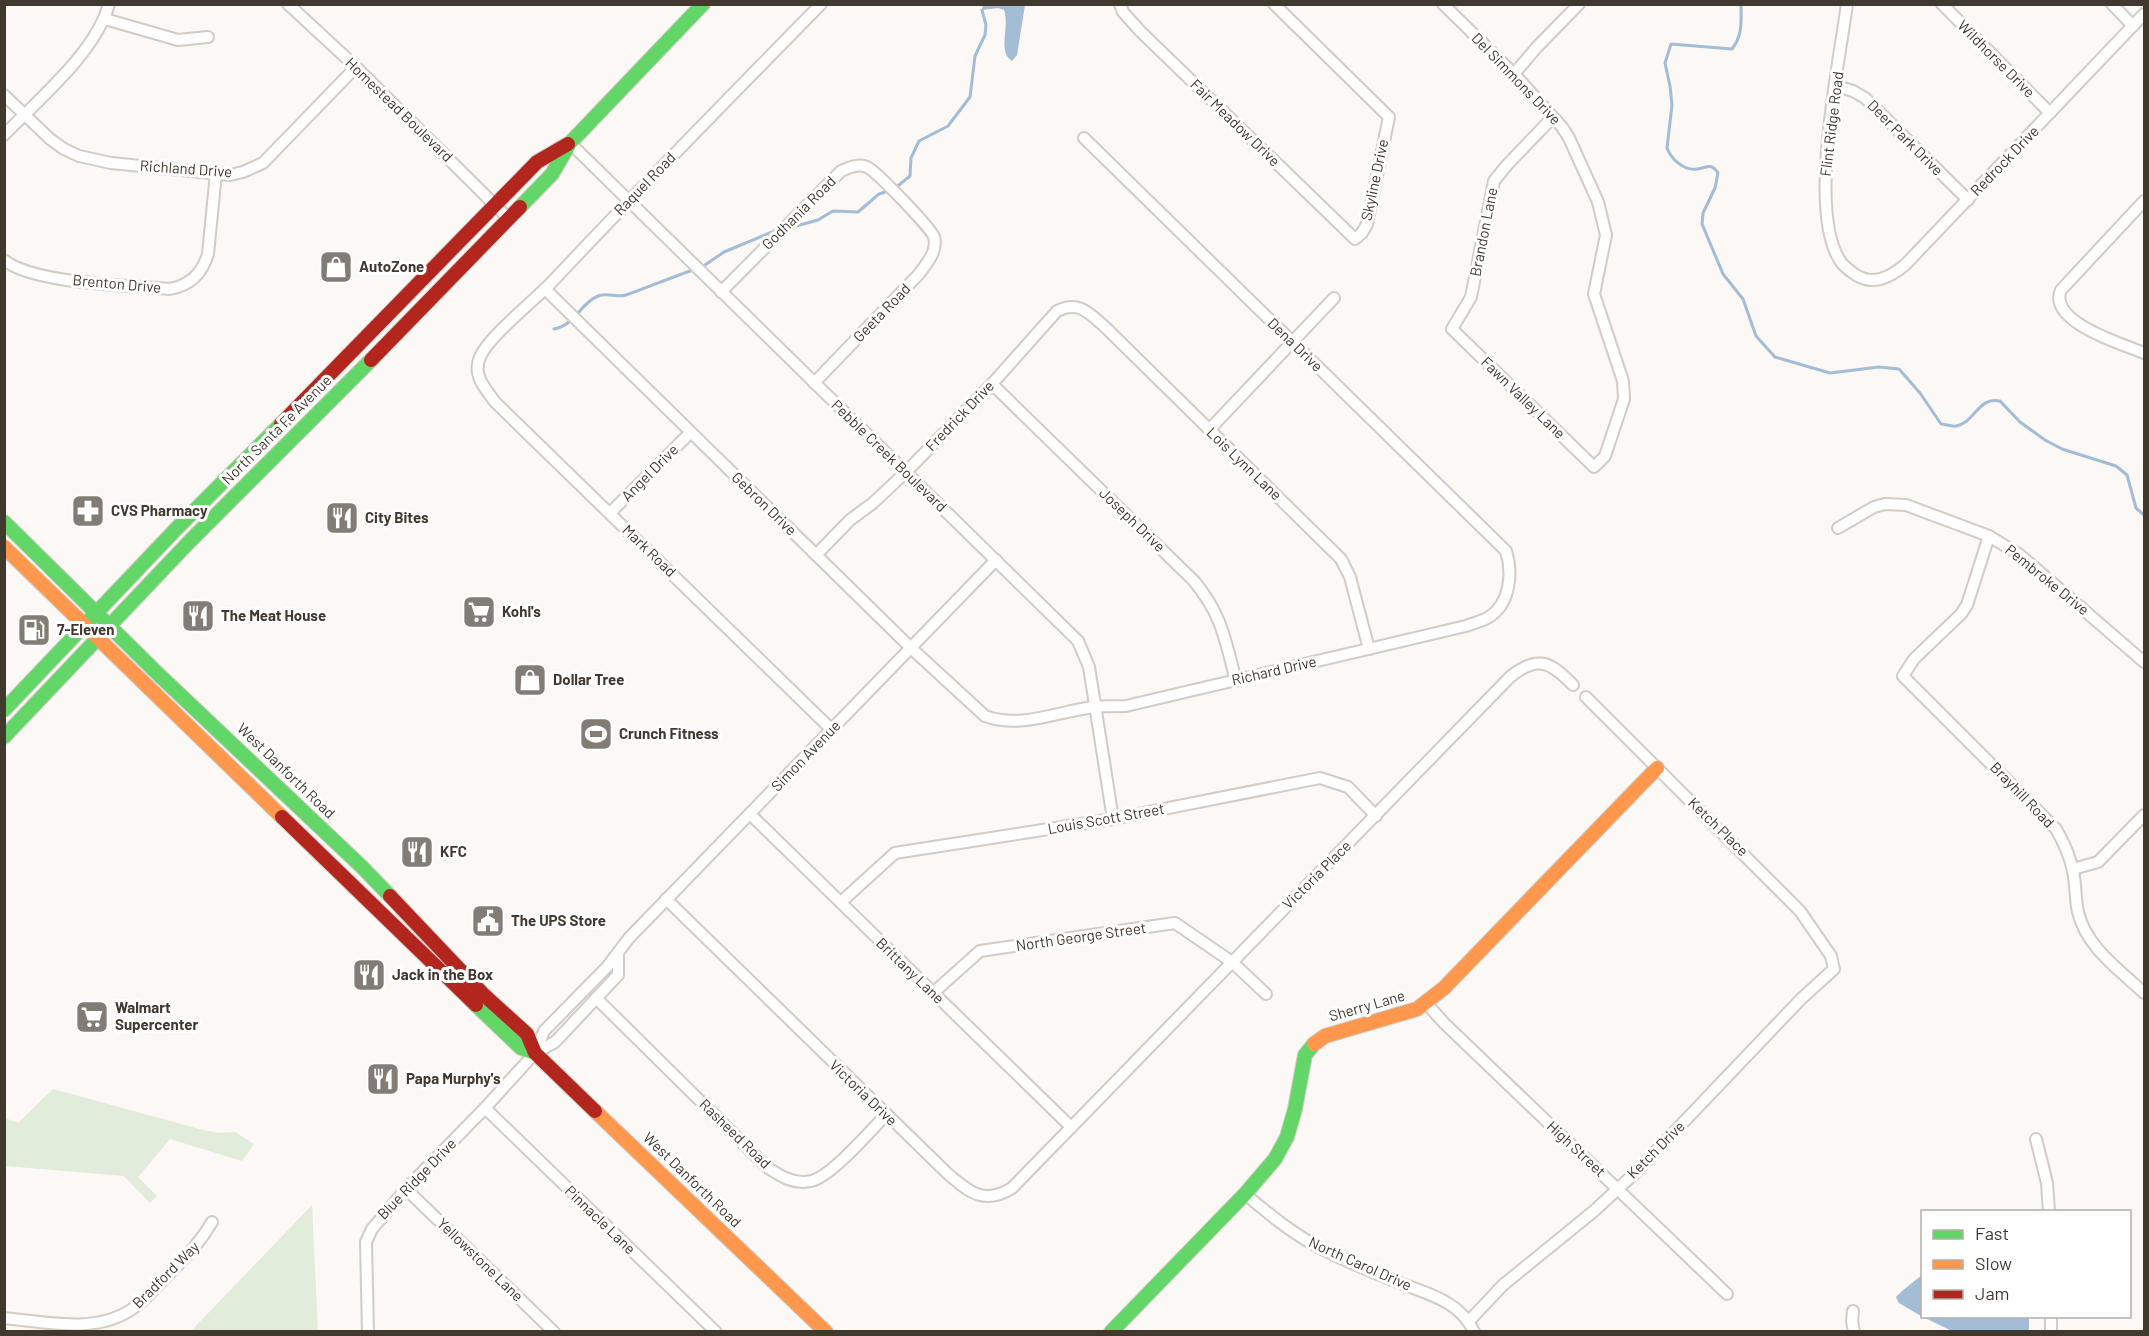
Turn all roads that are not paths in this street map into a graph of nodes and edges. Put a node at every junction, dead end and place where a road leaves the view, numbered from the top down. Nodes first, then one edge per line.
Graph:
1 (109, 4) edge
2 (288, 4) edge
3 (703, 4) edge
4 (821, 4) edge
5 (1120, 4) edge
6 (1274, 4) edge
7 (1443, 4) edge
8 (1579, 4) edge
9 (1847, 4) edge
10 (1942, 4) edge
11 (2112, 4) edge
12 (2145, 14) edge
13 (105, 19) junction
14 (2133, 26) junction
15 (208, 37) dead end
16 (356, 67) junction
17 (1514, 74) junction
18 (1836, 86) junction
19 (4, 95) edge
20 (2050, 113) junction
21 (25, 114) junction
22 (1553, 117) junction
23 (4, 135) edge
24 (1083, 138) dead end
25 (570, 143) junction
26 (216, 173) junction
27 (1968, 200) junction
28 (628, 201) junction
29 (2144, 201) edge
30 (495, 205) junction
31 (508, 218) junction
32 (934, 235) joint
33 (1355, 238) joint
34 (4, 260) edge
35 (1853, 273) joint
36 (545, 289) junction
37 (721, 292) junction
38 (1334, 298) dead end
39 (1076, 306) joint
40 (384, 319) junction
41 (1452, 329) joint
42 (1292, 342) junction
43 (2145, 353) edge
44 (366, 365) junction
45 (476, 368) joint
46 (329, 376) junction
47 (814, 383) junction
48 (992, 384) junction
49 (305, 424) junction
50 (1209, 430) junction
51 (690, 433) junction
52 (1594, 467) joint
53 (906, 472) junction
54 (610, 513) junction
55 (4, 522) edge
56 (1838, 528) dead end
57 (1989, 536) junction
58 (4, 547) edge
59 (1506, 551) joint
60 (816, 555) junction
61 (996, 560) junction
62 (97, 613) junction
63 (84, 626) junction
64 (110, 626) junction
65 (98, 640) junction
66 (911, 648) junction
67 (1369, 649) junction
68 (2145, 662) edge
69 (1236, 681) junction
70 (1573, 685) dead end
71 (1586, 697) dead end
72 (14, 699) junction
73 (1094, 707) junction
74 (4, 710) edge
75 (985, 716) joint
76 (4, 729) edge
77 (831, 729) junction
78 (4, 737) edge
79 (224, 760) junction
80 (1657, 768) junction
81 (280, 788) junction
82 (750, 814) junction
83 (2145, 815) edge
84 (1376, 816) junction
85 (1113, 819) junction
86 (2073, 869) junction
87 (666, 899) junction
88 (841, 902) junction
89 (618, 953) junction
90 (1232, 962) junction
91 (1834, 969) joint
92 (933, 993) junction
93 (2145, 993) edge
94 (1266, 994) dead end
95 (596, 998) junction
96 (1426, 1003) junction
97 (535, 1053) junction
98 (485, 1108) junction
99 (886, 1115) junction
100 (1071, 1127) junction
101 (2036, 1139) dead end
102 (1617, 1188) junction
103 (406, 1189) junction
104 (1245, 1194) junction
105 (2049, 1210) edge
106 (212, 1222) dead end
107 (1727, 1294) dead end
108 (1853, 1311) dead end
109 (4, 1318) edge
110 (1469, 1321) junction
111 (368, 1332) edge
112 (554, 1332) edge
113 (716, 1332) edge
114 (826, 1332) edge
115 (1111, 1332) edge
116 (1474, 1332) edge
117 (1854, 1332) edge

1 - 13 street
2 - 16 street, Homestead Boulevard
3 - 25 street, North Santa Fe Avenue
4 - 28 street, Raquel Road
5 - 33 street, Fair Meadow Drive
6 - 33 street, Skyline Drive
7 - 17 street, Del Simmons Drive
8 - 17 street
9 - 18 street, Flint Ridge Road
10 - 20 street, Wildhorse Drive
11 - 14 street
12 - 14 street, Redrock Drive
13 - 15 street
13 - 21 street
14 - 20 street, Redrock Drive
16 - 26 street, Richland Drive
16 - 30 street, Homestead Boulevard
17 - 22 street, Del Simmons Drive
18 - 27 street, Deer Park Drive
18 - 35 street, Flint Ridge Road
19 - 21 street, Richland Drive
20 - 27 street, Redrock Drive
21 - 23 street
21 - 26 street, Richland Drive
22 - 41 street, Brandon Lane
22 - 52 street, Del Simmons Drive
24 - 42 street, Dena Drive
25 - 28 street, Pebble Creek Boulevard
25 - 30 street, North Santa Fe Avenue
25 - 31 street, North Santa Fe Avenue
26 - 34 street, Brenton Drive
27 - 35 street, Redrock Drive
28 - 36 street, Raquel Road
28 - 37 street, Pebble Creek Boulevard
29 - 43 street
30 - 31 street, Homestead Boulevard
30 - 40 street, North Santa Fe Avenue
31 - 44 street, North Santa Fe Avenue
32 - 37 street, Godhania Road
32 - 47 street, Geeta Road
36 - 45 street, Raquel Road
36 - 51 street, Gebron Drive
37 - 47 street, Pebble Creek Boulevard
38 - 42 street
39 - 48 street, Fredrick Drive
39 - 50 street, Lois Lynn Lane
40 - 44 street
40 - 46 street, North Santa Fe Avenue
41 - 52 street, Fawn Valley Lane
42 - 50 street
42 - 59 street, Dena Drive
44 - 49 street, North Santa Fe Avenue
45 - 54 street, Mark Road
46 - 49 street
46 - 62 street, North Santa Fe Avenue
47 - 53 street, Pebble Creek Boulevard
48 - 53 street, Fredrick Drive
48 - 69 street, Joseph Drive
49 - 64 street, North Santa Fe Avenue
50 - 67 street, Lois Lynn Lane
51 - 54 street, Angel Drive
51 - 60 street, Gebron Drive
53 - 60 street, Fredrick Drive
53 - 61 street, Pebble Creek Boulevard
54 - 77 street, Mark Road
55 - 62 street, West Danforth Road
56 - 57 street, Pembroke Drive
57 - 68 street, Pembroke Drive
57 - 86 street, Brayhill Road
58 - 63 street, West Danforth Road
59 - 67 street, Richard Drive
60 - 66 street, Gebron Drive
61 - 66 street, Simon Avenue
61 - 73 street, Pebble Creek Boulevard
62 - 63 street, North Santa Fe Avenue
62 - 64 street, West Danforth Road
63 - 65 street, West Danforth Road
63 - 72 street, North Santa Fe Avenue
64 - 65 street, North Santa Fe Avenue
64 - 81 street, West Danforth Road
65 - 78 street, North Santa Fe Avenue
65 - 79 street, West Danforth Road
66 - 75 street, Gebron Drive
66 - 77 street, Simon Avenue
67 - 69 street, Richard Drive
69 - 73 street, Richard Drive
70 - 84 street, Victoria Place
71 - 80 street, Ketch Place
72 - 74 street, North Santa Fe Avenue
72 - 76 street
73 - 75 street, Richard Drive
73 - 85 street, Pebble Creek Boulevard
77 - 82 street, Simon Avenue
79 - 81 street
79 - 97 street, West Danforth Road
80 - 91 street, Ketch Place
80 - 96 street, Sherry Lane
81 - 97 street, West Danforth Road
82 - 87 street, Simon Avenue
82 - 88 street, Brittany Lane
83 - 86 street
84 - 85 street, Louis Scott Street
84 - 90 street, Victoria Place
85 - 88 street, Louis Scott Street
86 - 93 street, Brayhill Road
87 - 89 street, Simon Avenue
87 - 99 street, Victoria Drive
88 - 92 street, Brittany Lane
89 - 95 street, Simon Avenue
89 - 97 street, Simon Avenue
90 - 92 street, North George Street
90 - 94 street, North George Street
90 - 100 street, Victoria Place
91 - 102 street, Ketch Drive
92 - 100 street, Brittany Lane
95 - 97 street, Simon Avenue
95 - 99 street, Rasheed Road
96 - 102 street, High Street
96 - 104 street, Sherry Lane
97 - 98 street, Blue Ridge Drive
97 - 114 street, West Danforth Road
98 - 103 street, Blue Ridge Drive
98 - 113 street, Pinnacle Lane
99 - 100 street, Victoria Drive
101 - 105 street
102 - 107 street, High Street
102 - 110 street, Ketch Drive
103 - 111 street, Blue Ridge Drive
103 - 112 street, Yellowstone Lane
104 - 110 street, North Carol Drive
104 - 115 street, Sherry Lane
106 - 109 street, Bradford Way
108 - 117 street
110 - 116 street, North Carol Drive

